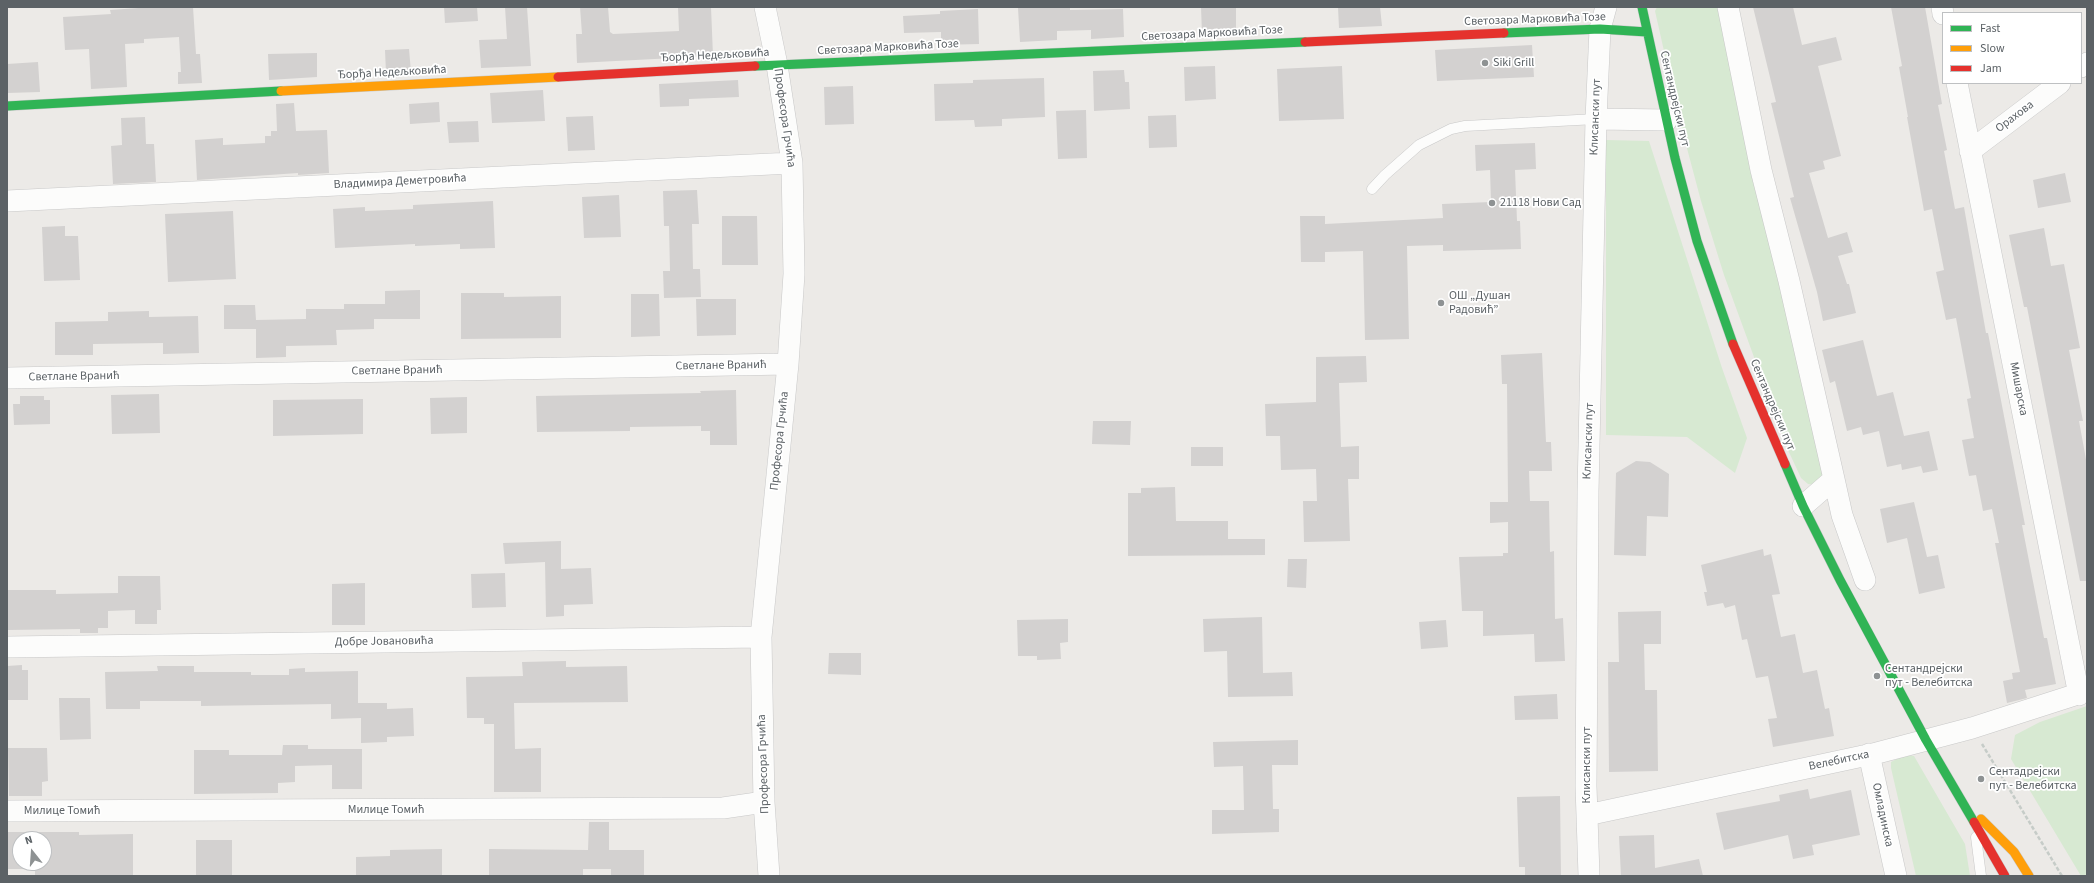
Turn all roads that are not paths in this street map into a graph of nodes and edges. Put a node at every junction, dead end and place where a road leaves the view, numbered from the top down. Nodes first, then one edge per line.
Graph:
1 (765, 7) edge
2 (1606, 7) edge
3 (1642, 7) edge
4 (1728, 7) edge
5 (1600, 29) junction
6 (1647, 32) junction
7 (777, 65) junction
8 (1957, 84) edge
9 (2059, 84) edge
10 (7, 106) edge
11 (1596, 119) junction
12 (1667, 120) junction
13 (1970, 151) junction
14 (792, 163) junction
15 (1372, 189) dead end
16 (7, 201) edge
17 (788, 364) junction
18 (7, 378) edge
19 (1834, 479) junction
20 (1803, 506) junction
21 (1865, 580) dead end
22 (761, 637) junction
23 (7, 647) edge
24 (2083, 693) edge
25 (1926, 740) junction
26 (1869, 754) junction
27 (1952, 784) junction
28 (764, 802) junction
29 (7, 811) edge
30 (1587, 814) junction
31 (1975, 825) junction
32 (769, 876) edge
33 (1589, 876) edge
34 (1896, 876) edge
35 (1981, 876) edge
36 (2005, 876) edge
37 (2029, 876) edge

1 - 7 street, Професора Грчића
2 - 5 street, Клисански пут
3 - 6 street, Сентандрејски пут
4 - 19 street
5 - 6 street, Светозара Марковића Тозе
5 - 7 street, Светозара Марковића Тозе
5 - 11 street, Клисански пут
6 - 12 street, Сентандрејски пут
7 - 10 street, Ђорђа Недељковића
7 - 14 street, Професора Грчића
8 - 13 street, Мишарска
9 - 13 street, Орахова
11 - 12 street
11 - 15 lane
11 - 30 street, Клисански пут
12 - 20 street, Сентандрејски пут
13 - 24 street, Мишарска
14 - 16 street, Владимира Деметровића
14 - 17 street, Професора Грчића
17 - 18 street, Светлане Вранић
17 - 22 street, Професора Грчића
19 - 20 street
19 - 21 street
20 - 25 street, Сентандрејски пут
22 - 23 street, Добре Јовановића
22 - 28 street, Професора Грчића
24 - 25 street, Велебитска
25 - 26 street, Велебитска
25 - 27 street, Сентандрејски пут
26 - 30 street, Велебитска
26 - 34 street, Омладинска
27 - 31 street, Сентандрејски пут
27 - 37 street, Сентандрејски пут
28 - 29 street, Милице Томић
28 - 32 street, Професора Грчића
30 - 33 street, Клисански пут
31 - 35 lane
31 - 36 street, Сентандрејски пут

